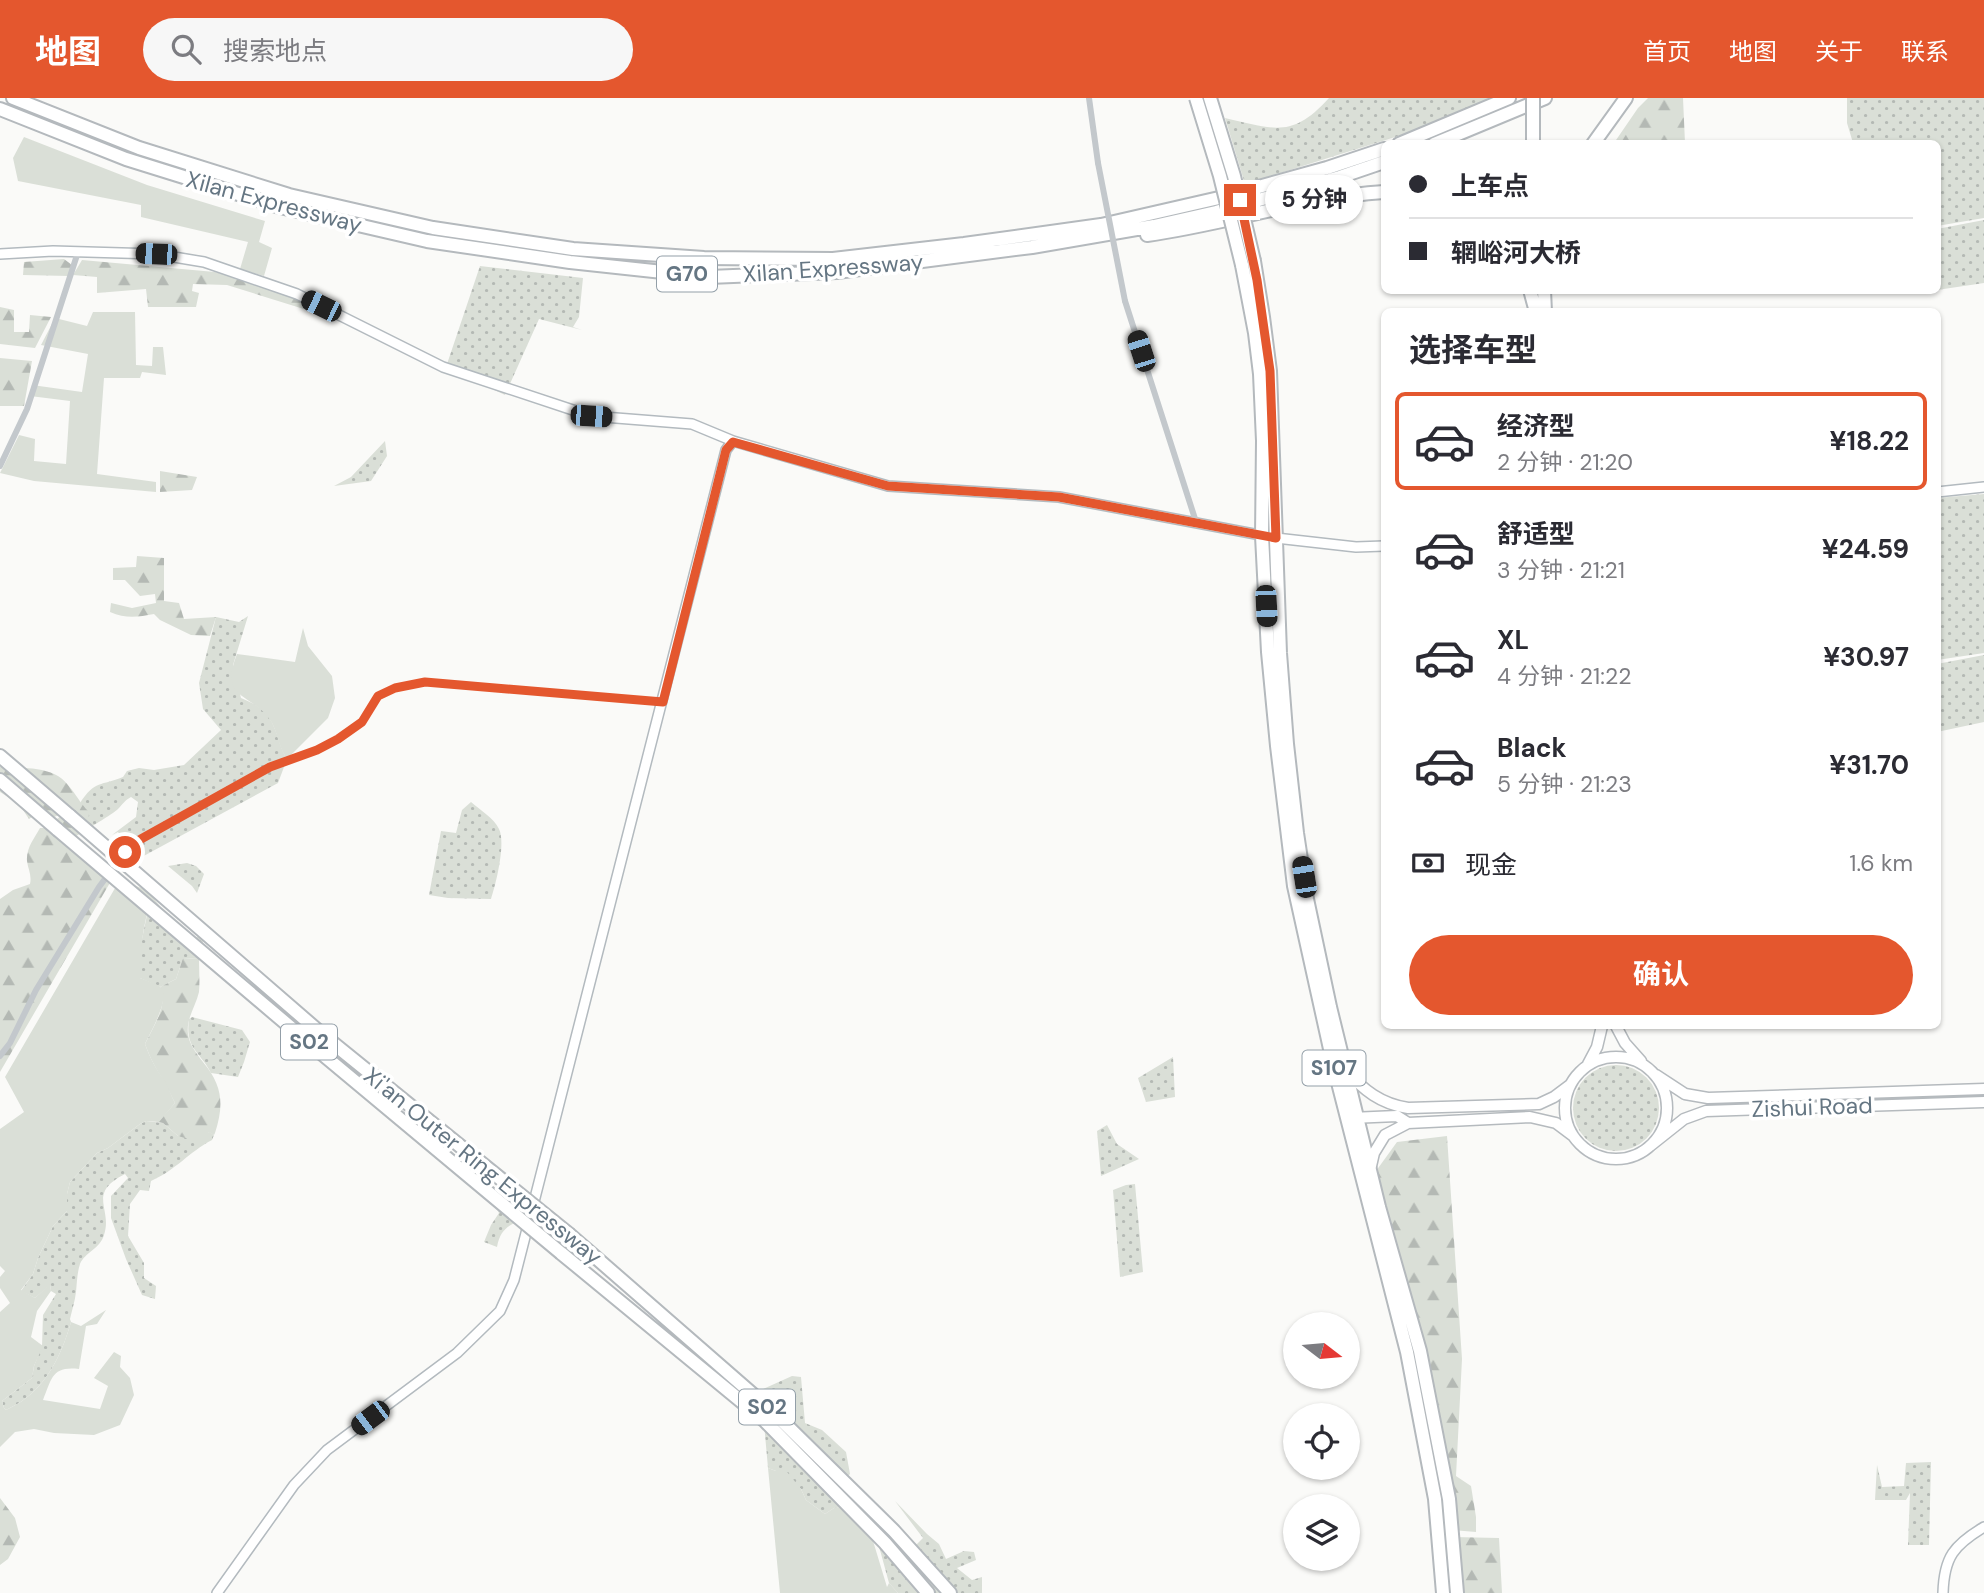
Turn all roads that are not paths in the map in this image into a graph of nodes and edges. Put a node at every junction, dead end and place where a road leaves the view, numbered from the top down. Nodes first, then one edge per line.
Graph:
1 (13, 98) edge
2 (1089, 98) edge
3 (1196, 98) edge
4 (1210, 98) edge
5 (1509, 98) edge
6 (1533, 98) edge
7 (1539, 98) edge
8 (1545, 98) edge
9 (1626, 98) edge
10 (0, 109) edge
11 (1409, 140) edge
12 (1444, 140) edge
13 (1536, 140) edge
14 (1536, 140) edge
15 (1596, 140) edge
16 (1381, 150) edge
17 (1381, 163) edge
18 (1381, 192) edge
19 (1032, 247) junction
20 (78, 252) junction
21 (0, 254) edge
22 (1248, 263) junction
23 (733, 442) junction
24 (0, 466) edge
25 (1984, 487) edge
26 (1941, 492) edge
27 (1197, 525) junction
28 (1262, 536) junction
29 (1276, 538) junction
30 (1381, 546) edge
31 (663, 702) junction
32 (0, 756) edge
33 (0, 780) edge
34 (1601, 1029) edge
35 (1618, 1029) edge
36 (0, 1056) edge
37 (1644, 1064) junction
38 (1346, 1070) junction
39 (1581, 1070) junction
40 (1656, 1075) junction
41 (1571, 1085) junction
42 (1984, 1089) edge
43 (1984, 1102) edge
44 (1408, 1108) junction
45 (1397, 1116) junction
46 (1353, 1118) junction
47 (1408, 1123) junction
48 (1573, 1135) junction
49 (1650, 1146) junction
50 (1371, 1169) junction
51 (1984, 1527) edge
52 (217, 1593) edge
53 (928, 1593) edge
54 (950, 1593) edge
55 (1443, 1593) edge
56 (1457, 1593) edge
57 (1943, 1593) edge

1 - 16 highway, Xilan Expressway / G70
2 - 27 street, bridge
3 - 22 highway, S107, bridge
4 - 22 highway, S107, bridge
5 - 11 highway
6 - 13 highway, bridge
7 - 14 highway
8 - 12 highway
9 - 15 highway
10 - 19 highway, Xilan Expressway / G70
17 - 19 highway, Xilan Expressway / G70
18 - 19 highway
20 - 21 street
20 - 23 street
20 - 24 street
22 - 28 highway, S107
22 - 29 highway, S107
23 - 27 street
23 - 31 street
25 - 26 street
27 - 28 street
28 - 29 street
28 - 46 highway, S107
29 - 30 street
29 - 38 highway, S107
31 - 36 street
31 - 52 street
32 - 54 highway, Xi'an Outer Ring Expressway / S02, bridge
33 - 53 highway, Xi'an Outer Ring Expressway / S02, bridge
34 - 39 main road
35 - 37 main road
37 - 39 main road
37 - 40 main road
38 - 44 main road
38 - 46 highway, S107
39 - 41 main road
40 - 42 main road, Zishui Road
40 - 49 main road
41 - 44 main road
41 - 48 main road
43 - 49 main road, Zishui Road
44 - 45 main road
45 - 46 main road
45 - 47 main road
46 - 50 highway, S107
46 - 55 highway, S107
47 - 48 main road
47 - 50 main road
48 - 49 main road
50 - 56 highway, S107
51 - 57 street

